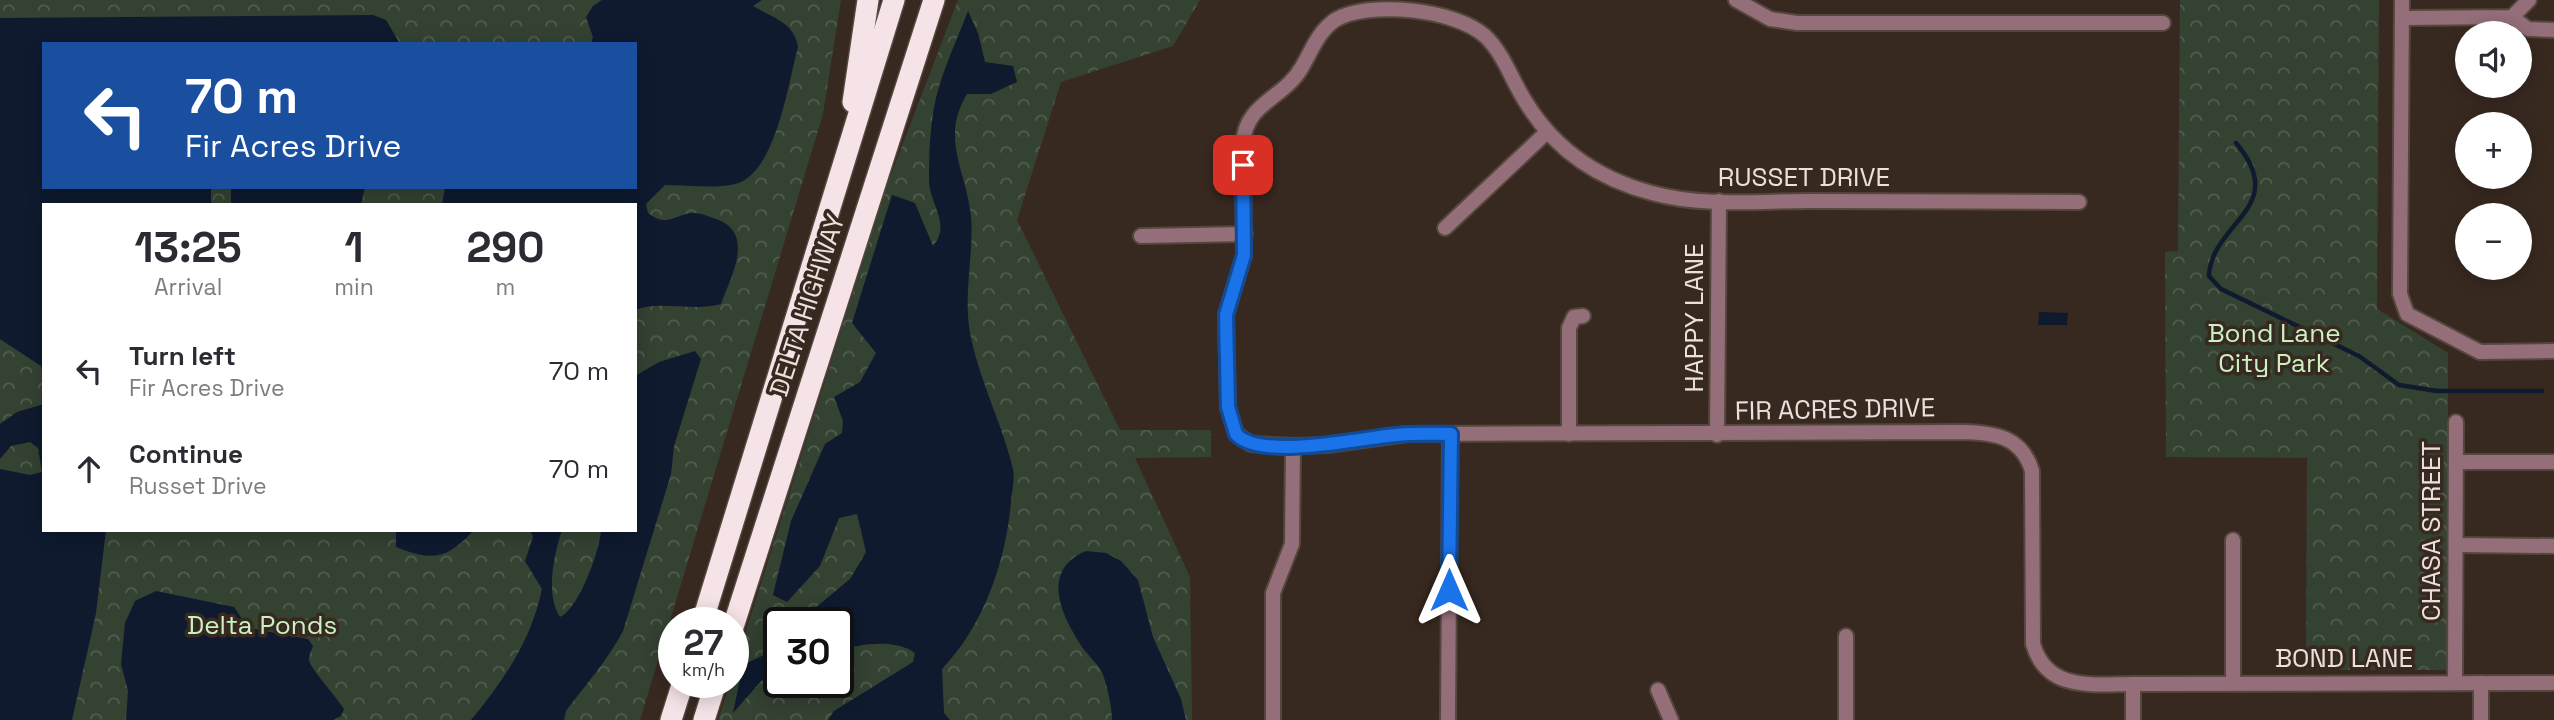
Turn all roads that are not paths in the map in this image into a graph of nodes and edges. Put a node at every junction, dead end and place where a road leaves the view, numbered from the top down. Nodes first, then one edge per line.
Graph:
1 (868, 0) edge
2 (894, 0) edge
3 (934, 0) edge
4 (1736, 0) edge
5 (2402, 0) edge
6 (2529, 0) edge
7 (2512, 17) junction
8 (2402, 18) junction
9 (2163, 23) dead end
10 (2554, 30) edge
11 (1547, 132) junction
12 (842, 174) junction
13 (1719, 201) junction
14 (2079, 202) dead end
15 (1445, 228) dead end
16 (1245, 234) junction
17 (1141, 236) dead end
18 (1583, 316) dead end
19 (2554, 352) edge
20 (2456, 422) dead end
21 (1451, 434) junction
22 (1569, 434) junction
23 (1717, 435) junction
24 (1293, 446) junction
25 (2456, 461) junction
26 (2554, 462) edge
27 (2233, 540) dead end
28 (2456, 545) junction
29 (2554, 546) edge
30 (707, 607) edge
31 (739, 607) edge
32 (1846, 636) dead end
33 (2455, 682) junction
34 (2233, 683) junction
35 (2481, 683) junction
36 (2554, 683) edge
37 (2133, 684) junction
38 (1658, 691) dead end
39 (678, 698) edge
40 (711, 698) edge
41 (671, 720) edge
42 (704, 720) edge
43 (1273, 720) edge
44 (1448, 720) edge
45 (1671, 720) edge
46 (1846, 720) edge
47 (2133, 720) edge
48 (2481, 720) edge

1 - 12 highway
2 - 12 highway, DELTA HIGHWAY
3 - 31 highway, DELTA HIGHWAY
4 - 9 street
5 - 8 street
6 - 7 street
7 - 8 street
7 - 10 street
8 - 19 street
11 - 13 street, RUSSET DRIVE
11 - 15 street
11 - 16 street, RUSSET DRIVE
12 - 30 highway, DELTA HIGHWAY
13 - 14 street, RUSSET DRIVE
13 - 23 street, HAPPY LANE
16 - 17 street
16 - 24 street, RUSSET DRIVE
18 - 22 street
20 - 25 street, CHASA STREET
21 - 22 street, FIR ACRES DRIVE
21 - 24 street, FIR ACRES DRIVE
21 - 44 street
22 - 23 street, FIR ACRES DRIVE
23 - 37 street, FIR ACRES DRIVE
24 - 43 street
25 - 26 street
25 - 28 street, CHASA STREET
27 - 34 street
28 - 29 street
28 - 33 street, CHASA STREET
32 - 46 street
33 - 34 street, BOND LANE
33 - 35 street, BOND LANE
34 - 37 street, BOND LANE
35 - 36 street, BOND LANE
35 - 48 street
37 - 47 street
38 - 45 street
39 - 41 highway
40 - 42 highway

